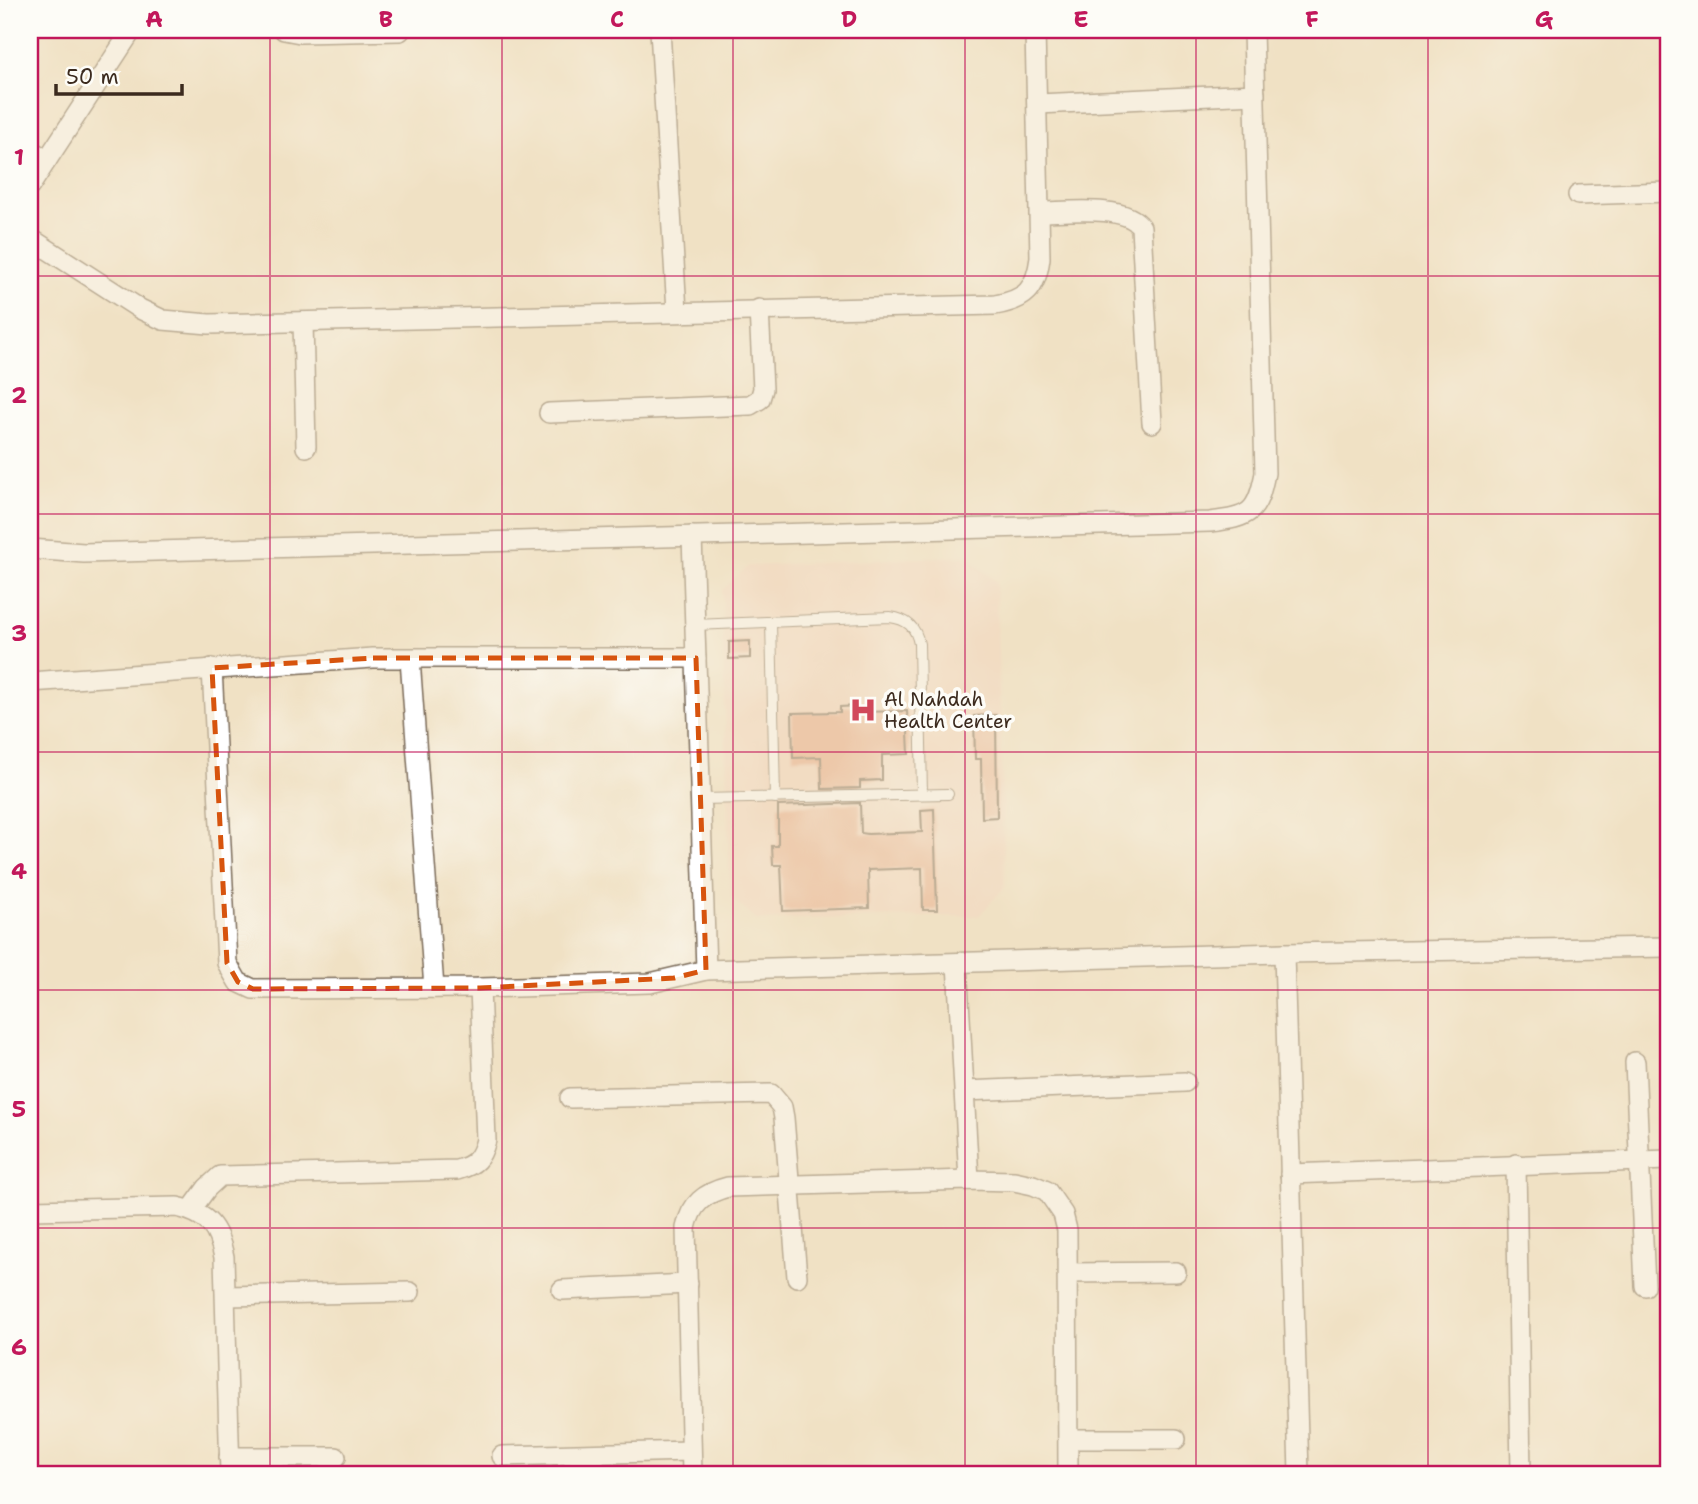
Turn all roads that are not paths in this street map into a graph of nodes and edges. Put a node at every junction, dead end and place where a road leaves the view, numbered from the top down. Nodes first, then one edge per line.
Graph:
1 (132, 30) edge
2 (284, 30) edge
3 (660, 30) edge
4 (1035, 30) edge
5 (1253, 30) edge
6 (400, 31) edge
7 (1255, 94) junction
8 (1038, 104) junction
9 (30, 150) edge
10 (47, 160) junction
11 (30, 186) edge
12 (1668, 192) edge
13 (1578, 195) dead end
14 (1040, 212) junction
15 (30, 238) edge
16 (760, 309) junction
17 (677, 311) junction
18 (303, 322) junction
19 (550, 413) dead end
20 (1152, 423) dead end
21 (306, 447) dead end
22 (692, 536) junction
23 (30, 549) edge
24 (771, 622) junction
25 (695, 625) junction
26 (696, 658) junction
27 (410, 659) junction
28 (212, 668) junction
29 (30, 682) edge
30 (922, 794) junction
31 (948, 794) dead end
32 (775, 798) junction
33 (701, 799) junction
34 (1668, 947) edge
35 (1284, 953) junction
36 (957, 962) junction
37 (706, 970) junction
38 (433, 988) junction
39 (480, 988) junction
40 (1635, 1062) dead end
41 (1185, 1082) dead end
42 (965, 1091) junction
43 (570, 1098) dead end
44 (1668, 1160) edge
45 (1640, 1161) junction
46 (1516, 1164) junction
47 (1290, 1174) junction
48 (969, 1180) junction
49 (790, 1184) junction
50 (30, 1210) edge
51 (191, 1210) junction
52 (1176, 1272) dead end
53 (1068, 1273) junction
54 (797, 1277) dead end
55 (688, 1284) junction
56 (1645, 1286) dead end
57 (562, 1290) dead end
58 (410, 1292) dead end
59 (226, 1296) junction
60 (1069, 1438) junction
61 (1175, 1439) dead end
62 (690, 1451) junction
63 (502, 1456) dead end
64 (336, 1457) dead end
65 (229, 1466) edge
66 (692, 1474) edge
67 (1068, 1474) edge
68 (1299, 1474) edge
69 (1521, 1474) edge

1 - 10 street
2 - 6 street
3 - 17 street
4 - 8 street
5 - 7 street
7 - 8 street
7 - 22 street
8 - 14 street
9 - 10 street
10 - 11 street
12 - 13 street
14 - 16 street
14 - 20 street
15 - 18 street
16 - 17 street
16 - 19 street
17 - 18 street
18 - 21 street
22 - 23 street
22 - 25 street
24 - 25 lane
24 - 30 lane
24 - 32 lane
25 - 26 street
26 - 27 street
26 - 33 street
27 - 28 street
27 - 38 street
28 - 29 street
28 - 38 street
30 - 31 lane
30 - 32 lane
32 - 33 lane
33 - 37 street
34 - 35 street
35 - 36 street
35 - 47 street
36 - 37 street
36 - 42 street
37 - 39 street
38 - 39 street
39 - 51 street
40 - 45 street
41 - 42 street
42 - 48 street
43 - 49 street
44 - 45 street
45 - 46 street
45 - 56 street
46 - 47 street
46 - 69 street
47 - 68 street
48 - 49 street
48 - 53 street
49 - 54 street
49 - 55 street
50 - 51 street
51 - 59 street
52 - 53 street
53 - 60 street
55 - 57 street
55 - 62 street
58 - 59 street
59 - 65 street
60 - 61 street
60 - 67 street
62 - 63 street
62 - 66 street
64 - 65 street

